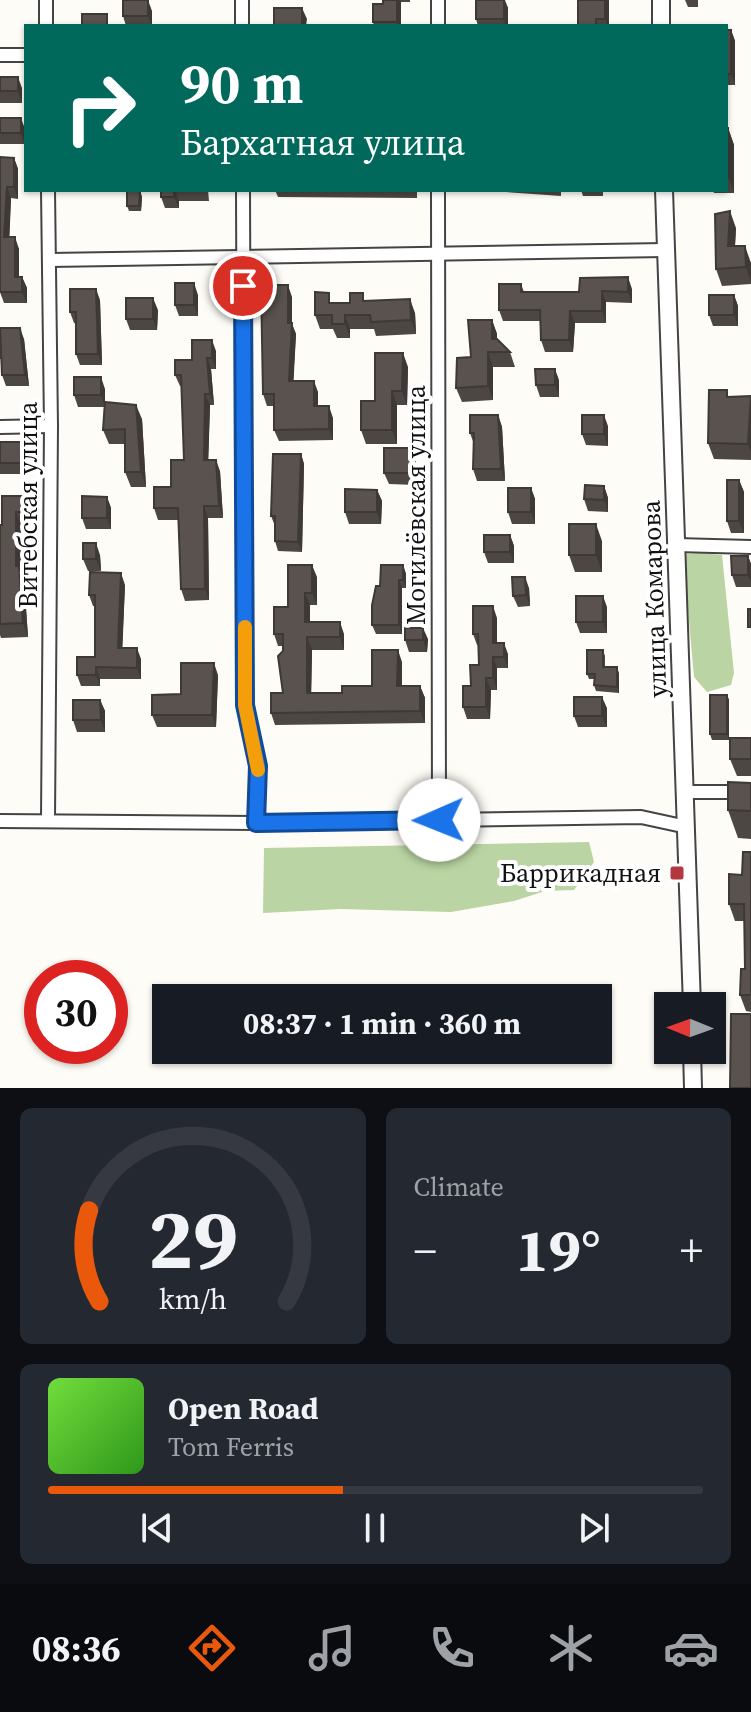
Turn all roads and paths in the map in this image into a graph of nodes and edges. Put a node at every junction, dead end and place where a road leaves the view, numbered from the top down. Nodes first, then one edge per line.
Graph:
1 (46, 0) edge
2 (242, 0) edge
3 (438, 0) edge
4 (661, 0) edge
5 (46, 24) edge
6 (242, 24) edge
7 (438, 24) edge
8 (661, 24) edge
9 (0, 55) edge
10 (24, 55) edge
11 (48, 192) edge
12 (243, 192) edge
13 (438, 192) edge
14 (664, 192) edge
15 (665, 250) junction
16 (438, 253) junction
17 (243, 256) junction
18 (50, 260) junction
19 (51, 426) junction
20 (0, 427) edge
21 (676, 545) junction
22 (751, 547) edge
23 (686, 792) junction
24 (751, 792) edge
25 (48, 820) junction
26 (439, 820) junction
27 (0, 821) edge
28 (256, 823) junction
29 (687, 827) junction
30 (692, 992) edge
31 (692, 1064) edge
32 (693, 1088) edge

1 - 5 street
2 - 6 street
3 - 7 street
4 - 8 street
9 - 10 street
11 - 18 street, Витебская улица
12 - 17 street
13 - 16 street, Могилёвская улица
14 - 15 street, улица Комарова
15 - 16 street
15 - 21 street, улица Комарова
16 - 17 street
16 - 26 street, Могилёвская улица
17 - 18 street
17 - 28 street
18 - 19 street, Витебская улица
19 - 20 street
19 - 25 street, Витебская улица
21 - 22 street
21 - 23 street, улица Комарова
23 - 24 street
23 - 29 street, улица Комарова
25 - 27 street
25 - 28 street
26 - 28 street
26 - 29 street
29 - 30 street, улица Комарова
31 - 32 street

